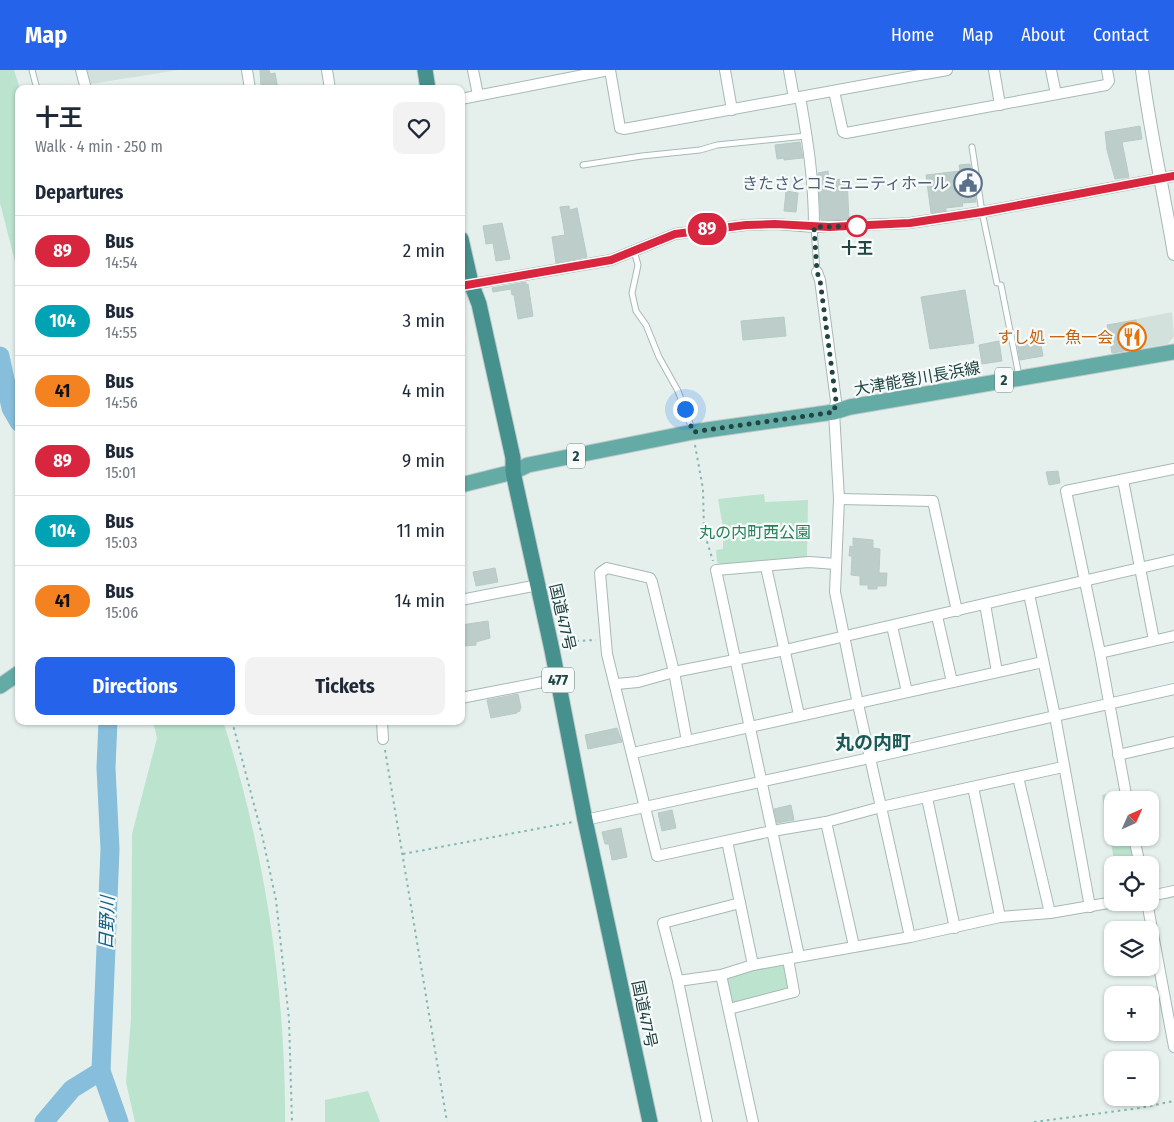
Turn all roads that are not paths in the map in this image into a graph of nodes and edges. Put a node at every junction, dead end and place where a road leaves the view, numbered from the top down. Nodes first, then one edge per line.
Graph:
1 (32, 70) edge
2 (81, 70) edge
3 (247, 70) edge
4 (327, 70) edge
5 (425, 70) edge
6 (473, 70) edge
7 (609, 70) edge
8 (725, 70) edge
9 (789, 70) edge
10 (947, 70) edge
11 (994, 70) edge
12 (1051, 70) edge
13 (1107, 70) edge
14 (1142, 70) edge
15 (573, 73) edge
16 (36, 85) edge
17 (85, 85) edge
18 (249, 85) edge
19 (329, 85) edge
20 (427, 85) edge
21 (834, 91) junction
22 (478, 94) junction
23 (1056, 94) junction
24 (465, 98) edge
25 (797, 98) junction
26 (1000, 105) junction
27 (732, 110) junction
28 (806, 136) junction
29 (972, 147) dead end
30 (583, 165) dead end
31 (1168, 177) edge
32 (982, 212) junction
33 (814, 227) junction
34 (634, 251) junction
35 (1174, 254) edge
36 (817, 272) joint
37 (466, 285) edge
38 (1174, 352) edge
39 (1019, 378) junction
40 (834, 412) junction
41 (693, 432) junction
42 (1174, 469) edge
43 (513, 472) junction
44 (1123, 480) junction
45 (465, 484) edge
46 (839, 499) junction
47 (1174, 560) edge
48 (836, 564) junction
49 (766, 567) junction
50 (1140, 568) junction
51 (1084, 582) junction
52 (538, 585) junction
53 (1029, 594) junction
54 (465, 599) edge
55 (985, 604) junction
56 (957, 610) junction
57 (937, 616) junction
58 (892, 626) junction
59 (844, 635) junction
60 (1174, 636) edge
61 (1154, 640) junction
62 (785, 650) junction
63 (1100, 653) junction
64 (735, 660) junction
65 (1043, 662) junction
66 (674, 672) junction
67 (997, 672) junction
68 (15, 676) edge
69 (558, 679) junction
70 (952, 682) junction
71 (616, 684) junction
72 (0, 686) edge
73 (1174, 689) edge
74 (907, 692) junction
75 (465, 697) edge
76 (858, 704) junction
77 (1109, 704) junction
78 (799, 715) junction
79 (1055, 716) junction
80 (382, 725) edge
81 (749, 728) junction
82 (383, 739) road end
83 (687, 741) junction
84 (1173, 745) edge
85 (633, 753) junction
86 (1118, 756) junction
87 (871, 757) junction
88 (1063, 767) junction
89 (1018, 777) junction
90 (761, 781) junction
91 (973, 788) junction
92 (1125, 791) edge
93 (927, 798) junction
94 (645, 807) junction
95 (882, 807) junction
96 (585, 820) junction
97 (826, 822) junction
98 (772, 830) junction
99 (727, 842) junction
100 (1174, 891) edge
101 (1159, 894) edge
102 (740, 903) junction
103 (1104, 904) edge
104 (1090, 906) junction
105 (1149, 911) edge
106 (1050, 913) junction
107 (1000, 917) junction
108 (955, 928) junction
109 (910, 937) junction
110 (854, 946) junction
111 (799, 956) junction
112 (788, 958) junction
113 (754, 965) junction
114 (721, 974) junction
115 (678, 981) junction
116 (729, 1009) junction
117 (1174, 1047) edge
118 (650, 1122) edge
119 (707, 1122) edge
120 (753, 1122) edge

1 - 16 lane
2 - 17 street
3 - 18 street
4 - 19 street
5 - 20 highway
6 - 22 street
7 - 15 street
7 - 27 street
8 - 27 street
9 - 25 street
10 - 21 street
11 - 26 street
12 - 23 street
13 - 23 street
14 - 31 street
15 - 22 street
21 - 25 street
21 - 26 street
22 - 24 street
23 - 26 street
25 - 27 street
25 - 28 street
28 - 30 lane
28 - 33 street
29 - 32 lane
31 - 32 street
31 - 35 street
32 - 33 street
32 - 39 lane
33 - 34 street
33 - 36 lane
34 - 37 street
34 - 41 lane
36 - 40 street
37 - 43 highway, 国道477号 / 477
38 - 39 main road, 大津能登川長浜線 / 2
39 - 40 main road, 大津能登川長浜線 / 2
40 - 41 main road, 大津能登川長浜線 / 2
40 - 46 street
41 - 43 main road, 大津能登川長浜線 / 2
42 - 44 street
43 - 45 main road, 大津能登川長浜線 / 2
43 - 52 highway, 国道477号 / 477
44 - 50 street
44 - 51 street
46 - 48 street
46 - 56 street
47 - 50 street
48 - 49 street
48 - 59 street
49 - 62 street
49 - 64 street
50 - 51 street
50 - 61 street
51 - 53 street
51 - 63 street
52 - 54 street
52 - 69 highway, 国道477号 / 477
53 - 55 street
53 - 65 street
55 - 56 street
55 - 67 street
56 - 57 street
57 - 58 street
57 - 70 street
58 - 59 street
58 - 74 street
59 - 62 street
59 - 76 street
60 - 61 street
61 - 63 street
62 - 64 street
62 - 78 street
63 - 77 street
64 - 66 street
64 - 81 street
65 - 67 street
65 - 79 street
66 - 71 street
66 - 71 street
66 - 83 street
67 - 70 street
68 - 72 main road
69 - 75 street
69 - 96 highway, 国道477号 / 477
70 - 74 street
71 - 85 street
73 - 77 street
74 - 76 street
76 - 78 street
76 - 87 street
77 - 79 street
77 - 86 street
78 - 81 street
79 - 87 street
79 - 88 street
80 - 82 street
81 - 83 street
81 - 90 street
83 - 85 street
84 - 86 street
85 - 94 street
86 - 92 street
87 - 90 street
87 - 95 street
88 - 89 street
88 - 104 street
89 - 91 street
89 - 106 street
90 - 94 street
90 - 98 street
91 - 93 street
91 - 107 street
93 - 95 street
93 - 108 street
94 - 96 street
94 - 99 street
95 - 97 street
95 - 109 street
96 - 118 highway, 国道477号 / 477
97 - 98 street
97 - 110 street
98 - 99 street
98 - 111 street
99 - 102 street
100 - 101 street
102 - 113 street
102 - 115 street
103 - 104 street
104 - 106 street
105 - 117 street
106 - 107 street
107 - 108 street
108 - 109 street
109 - 110 street
110 - 111 street
111 - 112 street
112 - 113 street
112 - 116 street
113 - 114 street
114 - 115 street
114 - 116 street
115 - 119 street
116 - 120 street

